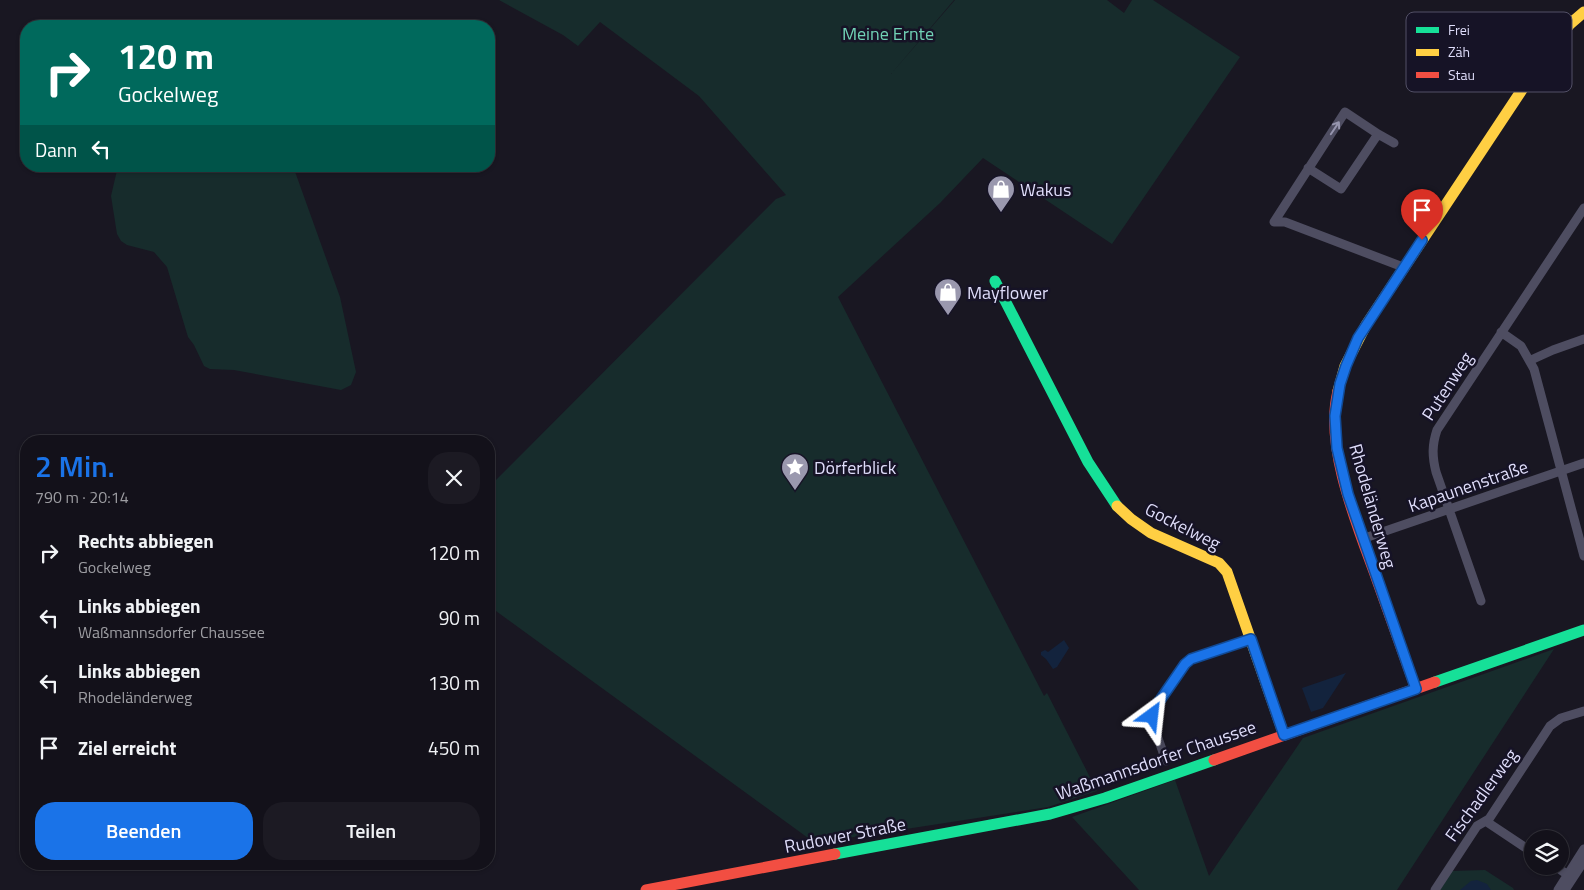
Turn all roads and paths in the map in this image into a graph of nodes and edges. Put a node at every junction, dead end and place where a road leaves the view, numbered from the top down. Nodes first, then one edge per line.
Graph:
1 (1584, 12) edge
2 (1572, 23) edge
3 (1520, 92) edge
4 (1378, 134) junction
5 (1394, 143) dead end
6 (1308, 168) junction
7 (1584, 208) edge
8 (1403, 268) junction
9 (996, 281) dead end
10 (1501, 332) junction
11 (1584, 339) edge
12 (1531, 360) junction
13 (1584, 463) edge
14 (1560, 471) junction
15 (1450, 510) junction
16 (1362, 539) junction
17 (1584, 556) edge
18 (1480, 601) dead end
19 (1584, 630) edge
20 (1251, 639) junction
21 (1416, 689) junction
22 (1584, 710) edge
23 (1284, 735) junction
24 (1166, 761) dead end
25 (1050, 814) joint
26 (1487, 822) junction
27 (1524, 847) edge
28 (1584, 849) edge
29 (1584, 861) edge
30 (1569, 873) edge
31 (1568, 875) edge
32 (646, 890) edge
33 (1435, 890) edge
34 (1558, 890) edge
35 (1565, 890) edge

1 - 2 street, Rhodeländerweg
3 - 8 street, Rhodeländerweg
4 - 5 street
4 - 6 street
6 -> 4 street
6 - 8 street
7 - 10 street, Putenweg
8 - 16 street, Rhodeländerweg
9 - 20 street, Gockelweg
10 - 12 street
10 - 15 street, Putenweg
11 - 12 street
12 - 14 street
13 - 14 street, Kapaunenstraße
14 - 15 street, Kapaunenstraße
14 - 17 street
15 - 16 street, Kapaunenstraße
15 - 18 street, Putenweg
16 - 21 street, Rhodeländerweg
19 - 21 street, Waßmannsdorfer Chaussee
20 - 23 street, Gockelweg
20 - 24 street
21 - 23 street, Waßmannsdorfer Chaussee
22 - 26 street, Fischadlerweg
23 - 25 street, Waßmannsdorfer Chaussee
25 - 32 street, Rudower Straße
26 - 27 street
26 - 33 street, Fischadlerweg
28 - 30 street
29 - 35 street
31 - 34 street

